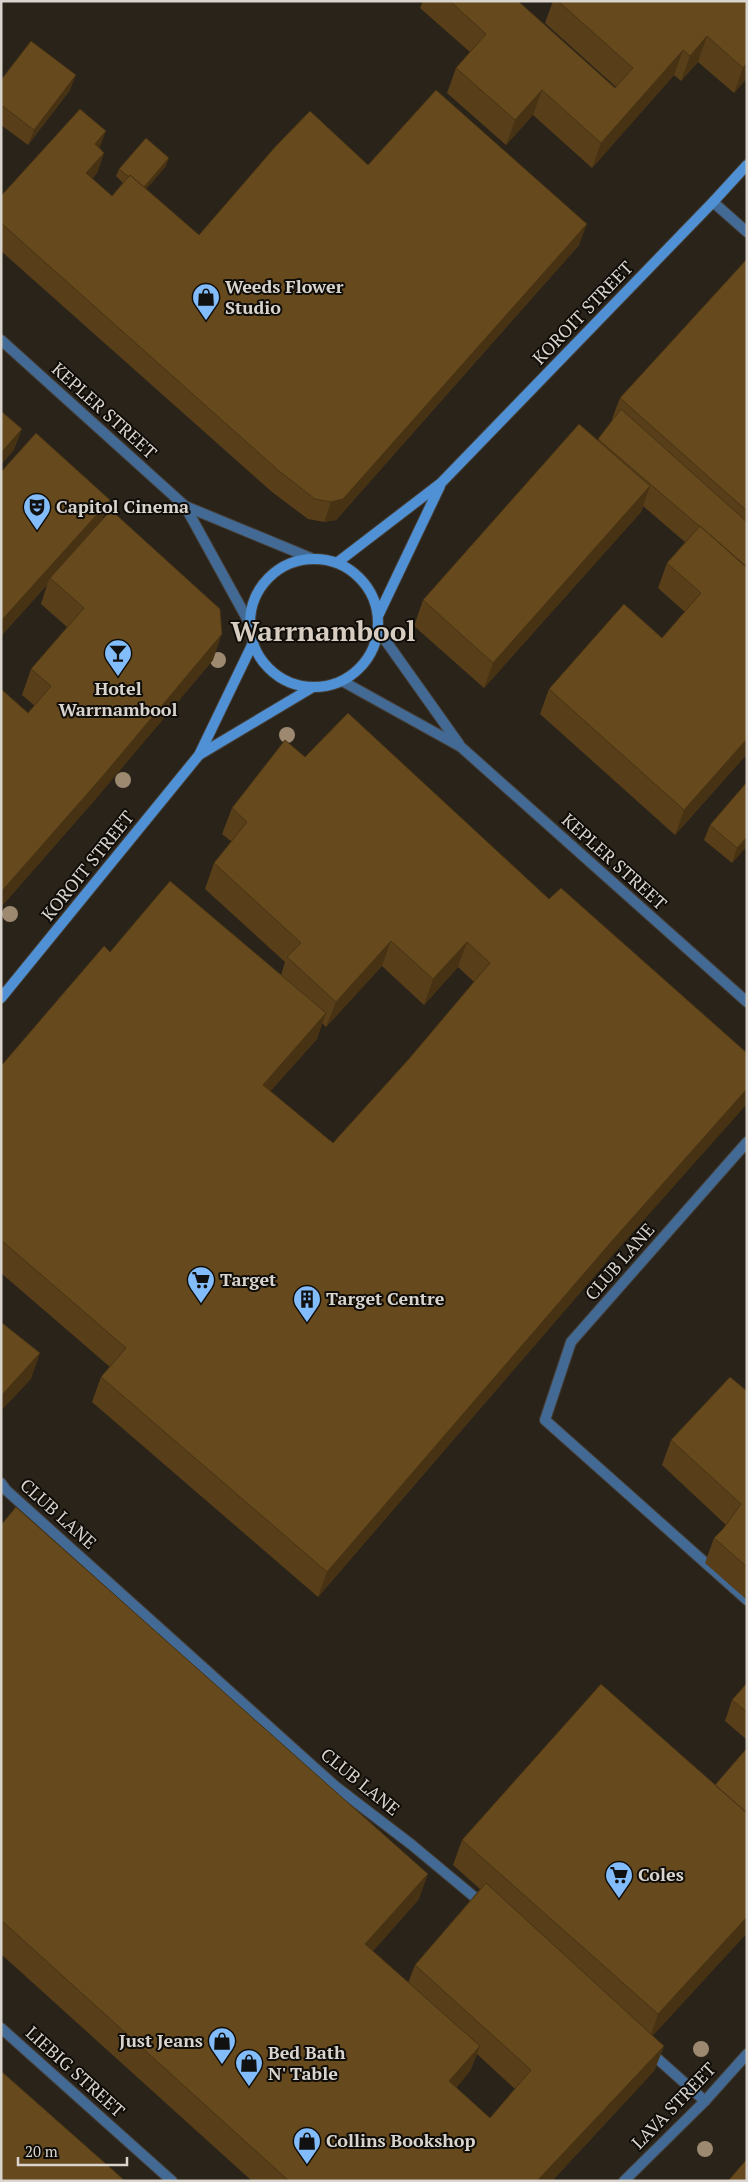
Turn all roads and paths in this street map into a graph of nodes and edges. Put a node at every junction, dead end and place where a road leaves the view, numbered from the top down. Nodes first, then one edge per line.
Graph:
1 (747, 165) edge
2 (714, 202) junction
3 (747, 232) edge
4 (1, 340) edge
5 (442, 483) junction
6 (185, 506) junction
7 (311, 558) junction
8 (338, 562) junction
9 (378, 616) junction
10 (250, 624) junction
11 (378, 630) junction
12 (252, 643) junction
13 (342, 681) junction
14 (314, 687) junction
15 (461, 747) junction
16 (199, 755) junction
17 (1, 998) edge
18 (747, 1002) edge
19 (747, 1142) edge
20 (1, 1482) edge
21 (747, 1600) edge
22 (491, 1911) edge
23 (1, 2028) edge
24 (640, 2043) edge
25 (747, 2054) edge
26 (705, 2101) junction
27 (172, 2181) edge
28 (624, 2181) edge

1 - 2 street, KOROIT STREET
2 - 3 street
2 - 5 street, KOROIT STREET
4 - 6 street, KEPLER STREET
5 - 8 street, KOROIT STREET
5 - 9 street, KOROIT STREET
6 - 7 street, KEPLER STREET
6 - 10 street, KEPLER STREET
7 - 8 street
7 - 10 street
8 - 9 street
9 - 11 street
10 - 12 street
11 - 13 street
11 - 15 street, KEPLER STREET
12 - 14 street
12 - 16 street, KOROIT STREET
13 - 14 street
13 - 15 street, KEPLER STREET
14 - 16 street, KOROIT STREET
15 - 18 street, KEPLER STREET
16 - 17 street, KOROIT STREET
19 - 21 street, CLUB LANE
20 - 22 street, CLUB LANE
23 - 27 street, LIEBIG STREET
24 - 26 street
25 - 26 street, LAVA STREET
26 - 28 street, LAVA STREET

